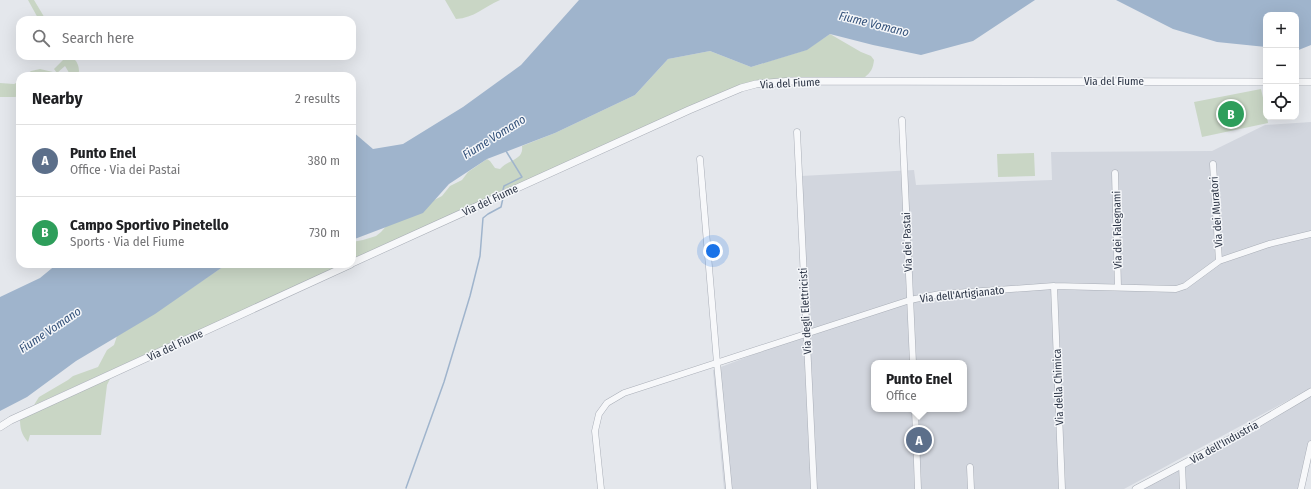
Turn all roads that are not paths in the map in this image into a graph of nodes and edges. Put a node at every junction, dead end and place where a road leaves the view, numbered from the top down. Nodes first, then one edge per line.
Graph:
1 (1263, 82) edge
2 (1299, 82) edge
3 (1311, 82) edge
4 (902, 120) dead end
5 (797, 132) dead end
6 (700, 159) dead end
7 (1213, 164) dead end
8 (1116, 173) dead end
9 (1311, 234) edge
10 (1219, 261) junction
11 (356, 262) edge
12 (342, 268) edge
13 (1054, 286) junction
14 (1118, 287) junction
15 (910, 300) junction
16 (806, 333) junction
17 (913, 360) edge
18 (717, 363) junction
19 (1311, 392) edge
20 (915, 412) edge
21 (0, 427) edge
22 (1311, 444) edge
23 (1182, 465) junction
24 (970, 467) dead end
25 (601, 489) edge
26 (729, 489) edge
27 (814, 489) edge
28 (918, 489) edge
29 (971, 489) edge
30 (1062, 489) edge
31 (1136, 489) edge
32 (1183, 489) edge
33 (1301, 489) edge

1 - 11 street, Via del Fiume
2 - 3 street
4 - 15 street, Via dei Pastai
5 - 16 street, Via degli Elettricisti
6 - 18 street
7 - 10 street, Via dei Muratori
8 - 14 street, Via dei Falegnami
9 - 10 street, Via dell'Artigianato
10 - 14 street, Via dell'Artigianato
12 - 21 street, Via del Fiume
13 - 14 street, Via dell'Artigianato
13 - 15 street, Via dell'Artigianato
13 - 30 street, Via della Chimica
15 - 16 street, Via dell'Artigianato
15 - 17 street, Via dei Pastai
16 - 18 street, Via dell'Artigianato
16 - 27 street, Via degli Elettricisti
18 - 25 street, Via dell'Artigianato
18 - 26 street
19 - 23 street, Via dell'Industria
20 - 28 street
22 - 33 street
23 - 31 street, Via dell'Industria
23 - 32 street
24 - 29 street

